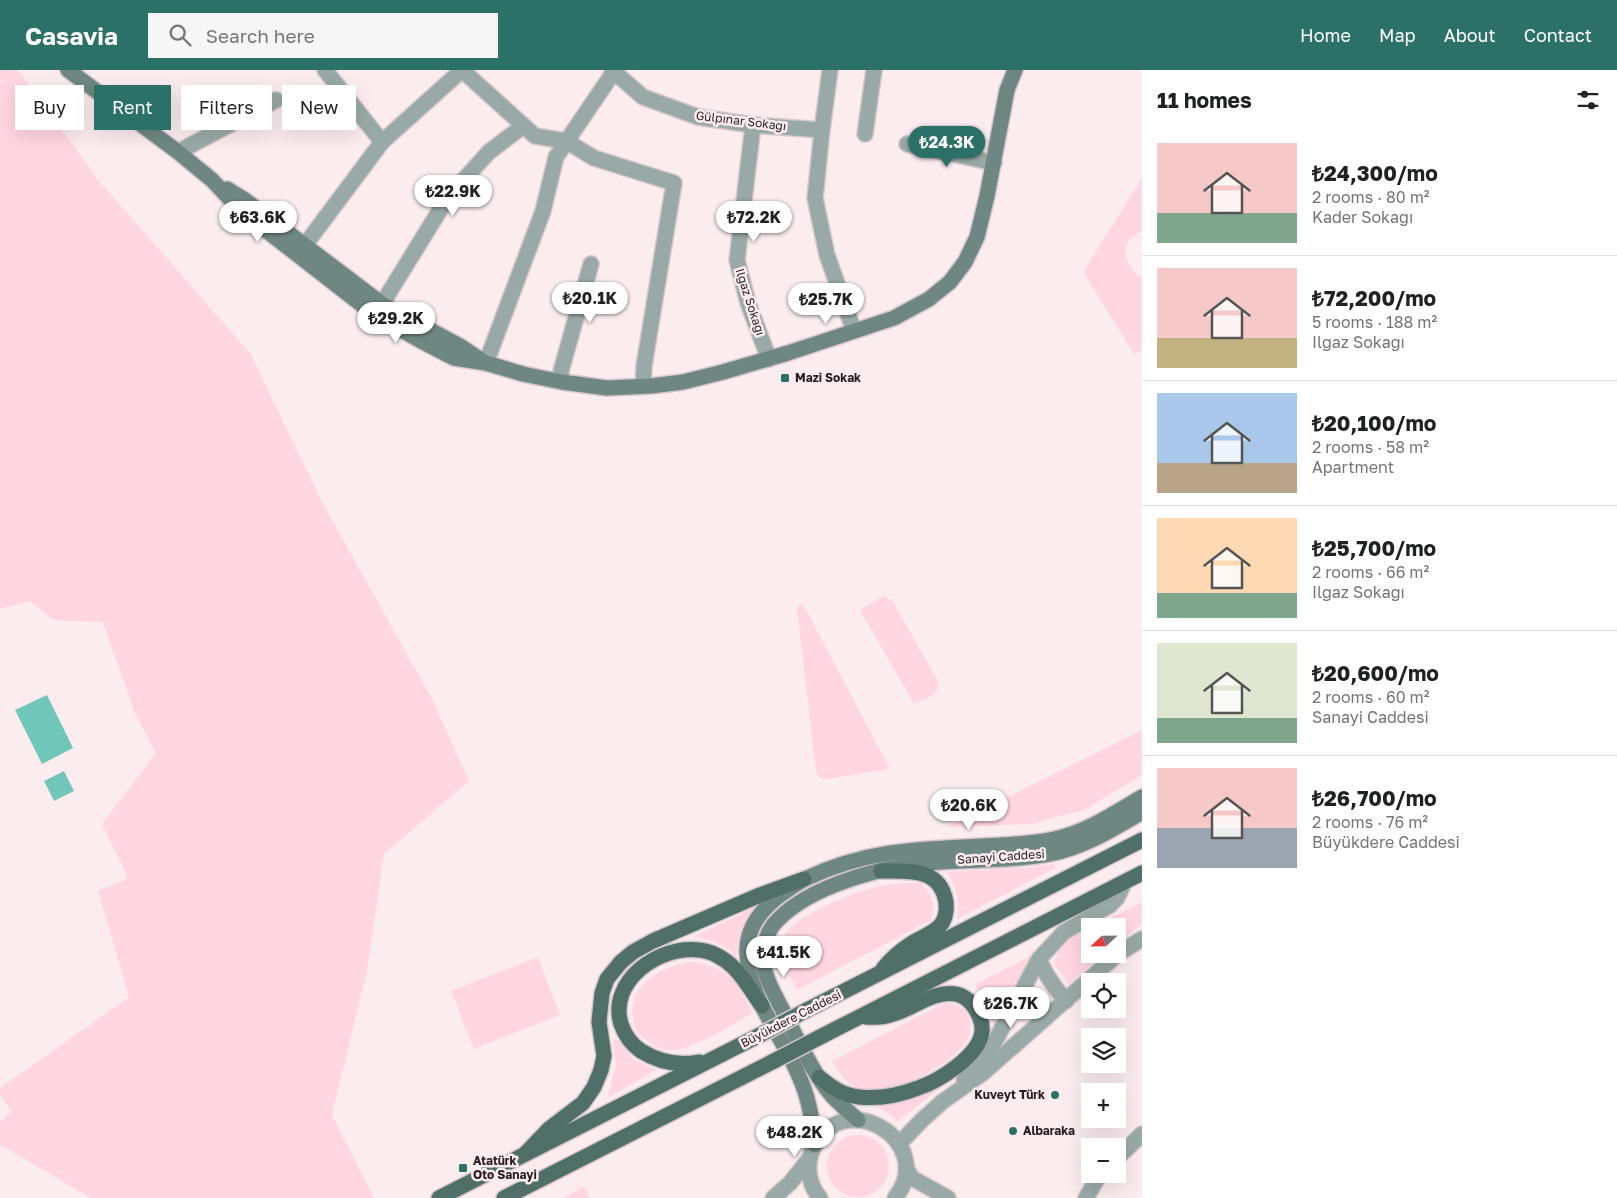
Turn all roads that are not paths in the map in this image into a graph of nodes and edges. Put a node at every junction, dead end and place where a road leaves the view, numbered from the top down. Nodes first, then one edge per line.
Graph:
1 (68, 70) edge
2 (325, 70) edge
3 (614, 70) edge
4 (830, 70) edge
5 (874, 70) edge
6 (1015, 70) edge
7 (276, 100) dead end
8 (753, 125) junction
9 (522, 126) junction
10 (822, 130) junction
11 (865, 134) dead end
12 (382, 142) junction
13 (566, 142) junction
14 (906, 144) dead end
15 (178, 152) junction
16 (994, 163) junction
17 (212, 180) junction
18 (305, 245) junction
19 (591, 264) dead end
20 (378, 309) junction
21 (854, 331) junction
22 (769, 359) junction
23 (486, 363) junction
24 (562, 382) junction
25 (643, 386) junction
26 (1142, 797) edge
27 (1142, 812) edge
28 (1142, 840) edge
29 (881, 871) junction
30 (1142, 873) edge
31 (804, 879) junction
32 (1124, 882) junction
33 (1142, 938) edge
34 (1039, 959) junction
35 (878, 976) junction
36 (1066, 1001) junction
37 (762, 1006) junction
38 (860, 1017) junction
39 (722, 1054) junction
40 (819, 1077) junction
41 (942, 1102) junction
42 (858, 1120) junction
43 (1142, 1134) edge
44 (899, 1144) junction
45 (1126, 1149) edge
46 (812, 1152) junction
47 (526, 1153) junction
48 (906, 1168) junction
49 (1095, 1183) edge
50 (439, 1198) edge
51 (504, 1198) edge
52 (773, 1198) edge
53 (820, 1198) edge
54 (895, 1198) edge
55 (948, 1198) edge
56 (1086, 1198) edge

1 - 15 main road
2 - 12 street
3 - 8 street, Gülpınar Sokağı
3 - 13 street
4 - 10 street
5 - 11 street
6 - 16 main road
7 - 15 street
8 - 10 street, Gülpınar Sokağı
8 - 22 street, Ilgaz Sokağı
9 - 12 street
9 - 13 street
9 - 20 street
10 - 21 street
12 - 18 street
13 - 23 street
13 - 25 street
14 - 16 street
15 - 17 main road
16 - 21 main road
17 - 18 main road
17 - 20 main road
18 - 20 main road
19 - 24 street
20 - 23 main road
21 - 22 main road
22 - 25 main road
23 - 24 main road
24 - 25 main road
26 - 31 main road, Sanayi Caddesi
27 - 29 main road, Sanayi Caddesi
28 - 35 main road, Büyükdere Caddesi
29 - 35 main road
29 - 40 main road, Sanayi Caddesi
30 - 32 main road
31 - 37 main road, Sanayi Caddesi
31 - 47 main road
32 - 34 street
32 - 38 main road
33 - 36 street
34 - 36 street
34 - 41 street
35 - 39 main road, Büyükdere Caddesi, bridge
36 - 41 street
37 - 39 main road
37 - 46 main road, Sanayi Caddesi
38 - 40 main road
38 - 51 main road, bridge
39 - 47 main road, Büyükdere Caddesi
40 - 42 main road, Sanayi Caddesi
41 - 44 street
42 - 44 street
42 - 46 street
43 - 45 street
44 - 48 street
46 - 52 street
46 - 53 street
47 - 50 main road, Büyükdere Caddesi
48 - 54 street
48 - 55 street
49 - 56 street

